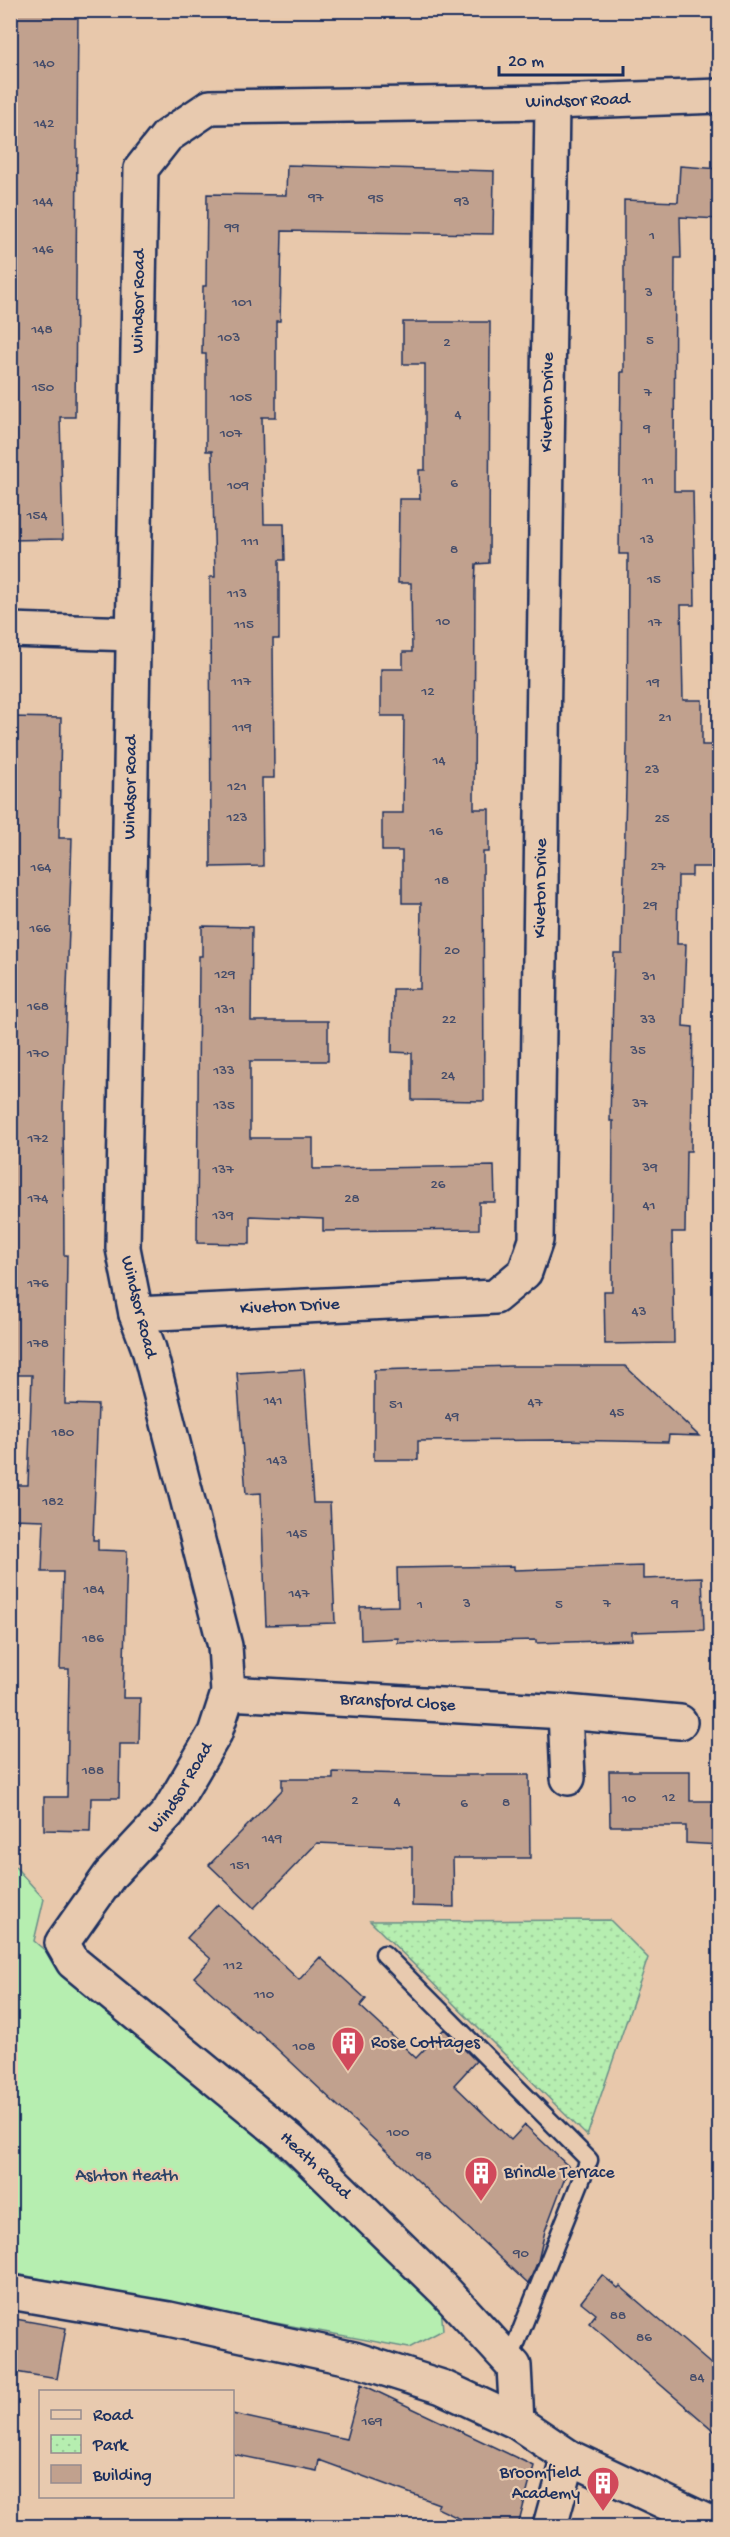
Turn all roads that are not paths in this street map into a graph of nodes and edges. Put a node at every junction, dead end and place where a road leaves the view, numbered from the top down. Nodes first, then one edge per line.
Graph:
1 (720, 96) edge
2 (552, 102) junction
3 (10, 630) edge
4 (133, 634) junction
5 (136, 1314) junction
6 (228, 1693) junction
7 (565, 1712) junction
8 (680, 1722) dead end
9 (568, 1778) dead end
10 (62, 1943) joint
11 (384, 1954) dead end
12 (10, 2292) edge
13 (509, 2361) junction
14 (517, 2422) junction
15 (569, 2457) junction
16 (550, 2526) edge
17 (716, 2526) edge

1 - 2 street, Windsor Road
2 - 4 street, Windsor Road
2 - 5 street, Kiveton Drive
3 - 4 street
4 - 5 street, Windsor Road
5 - 6 street, Windsor Road
6 - 7 street, Bransford Close
6 - 10 street, Windsor Road
7 - 8 street, Bransford Close
7 - 9 street
10 - 13 street, Heath Road
11 - 13 lane
12 - 14 street
13 - 14 street, Heath Road
14 - 15 street
15 - 16 street
15 - 17 street

